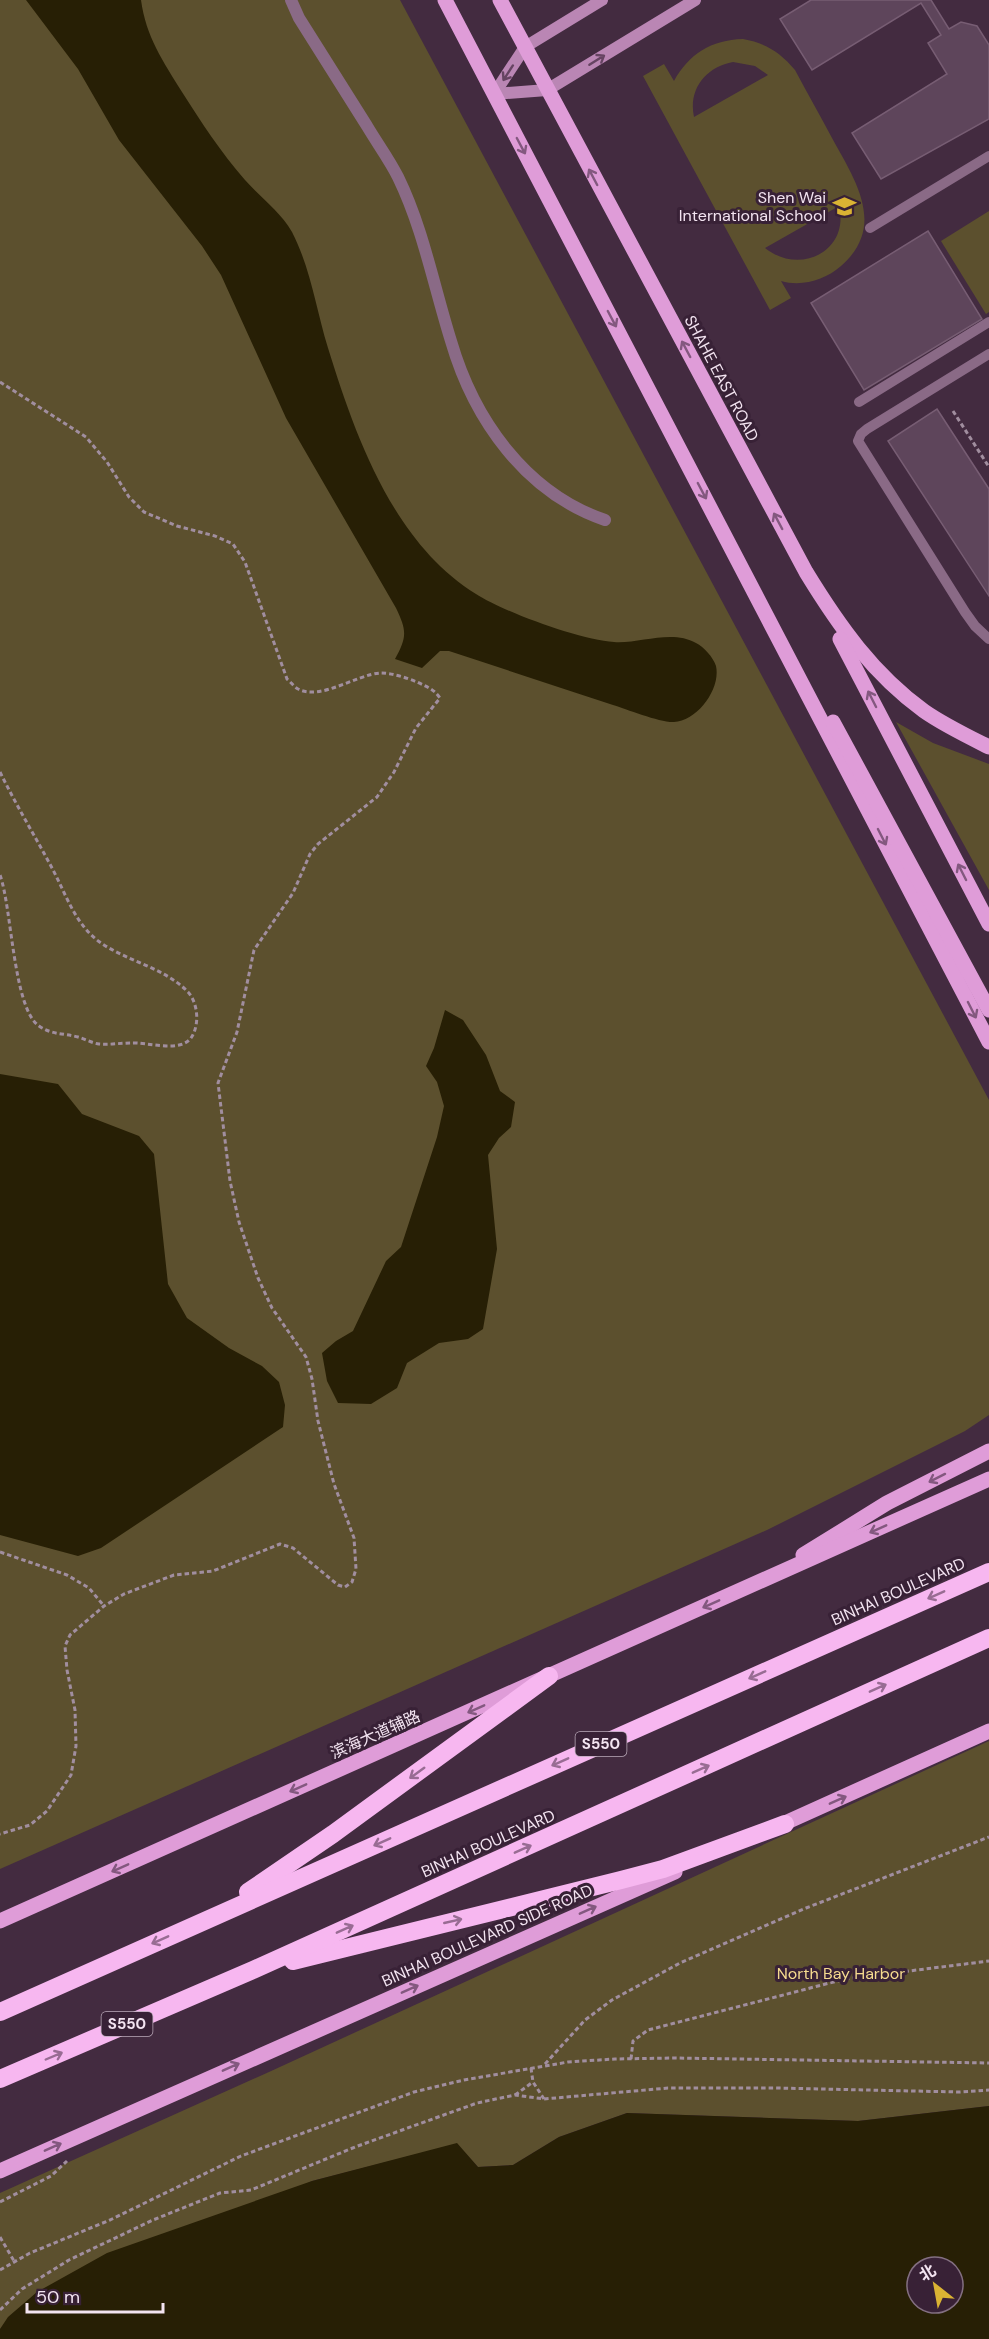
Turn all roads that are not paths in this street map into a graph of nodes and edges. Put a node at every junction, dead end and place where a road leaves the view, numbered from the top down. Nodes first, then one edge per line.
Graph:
1 (291, 0) edge
2 (445, 0) edge
3 (500, 0) edge
4 (602, 0) edge
5 (695, 0) edge
6 (525, 47) junction
7 (547, 90) junction
8 (494, 94) junction
9 (989, 156) edge
10 (870, 228) dead end
11 (989, 322) edge
12 (989, 354) edge
13 (859, 402) dead end
14 (605, 520) dead end
15 (806, 572) junction
16 (778, 636) junction
17 (989, 639) edge
18 (962, 733) junction
19 (989, 741) edge
20 (989, 747) edge
21 (989, 924) edge
22 (989, 1010) edge
23 (989, 1042) edge
24 (989, 1451) edge
25 (989, 1479) edge
26 (989, 1572) edge
27 (765, 1581) junction
28 (989, 1638) edge
29 (549, 1676) junction
30 (989, 1731) edge
31 (785, 1824) junction
32 (213, 1916) junction
33 (0, 1921) edge
34 (254, 1970) junction
35 (0, 2012) edge
36 (0, 2079) edge
37 (0, 2171) edge

1 - 14 street
2 - 8 main road
3 - 6 main road, SHAHE EAST ROAD
4 - 6 street
7 -> 5 street
6 - 7 main road, SHAHE EAST ROAD
6 -> 8 street
7 - 8 street
15 -> 7 main road, SHAHE EAST ROAD
8 -> 16 main road
9 - 10 lane
11 - 13 lane
12 - 17 lane
15 - 18 main road, SHAHE EAST ROAD
21 -> 15 main road
16 - 22 main road
16 -> 23 main road
18 - 19 main road
18 - 20 main road
24 -> 27 main road
25 -> 27 main road
26 -> 32 highway, BINHAI BOULEVARD / S550
27 -> 29 main road, 滨海大道辅路
34 -> 28 highway, BINHAI BOULEVARD / S550
29 -> 32 highway
29 -> 33 main road, 滨海大道辅路
31 -> 30 main road, BINHAI BOULEVARD SIDE ROAD
34 -> 31 highway
37 -> 31 main road, BINHAI BOULEVARD SIDE ROAD
32 -> 35 highway, BINHAI BOULEVARD / S550
36 -> 34 highway, BINHAI BOULEVARD / S550

